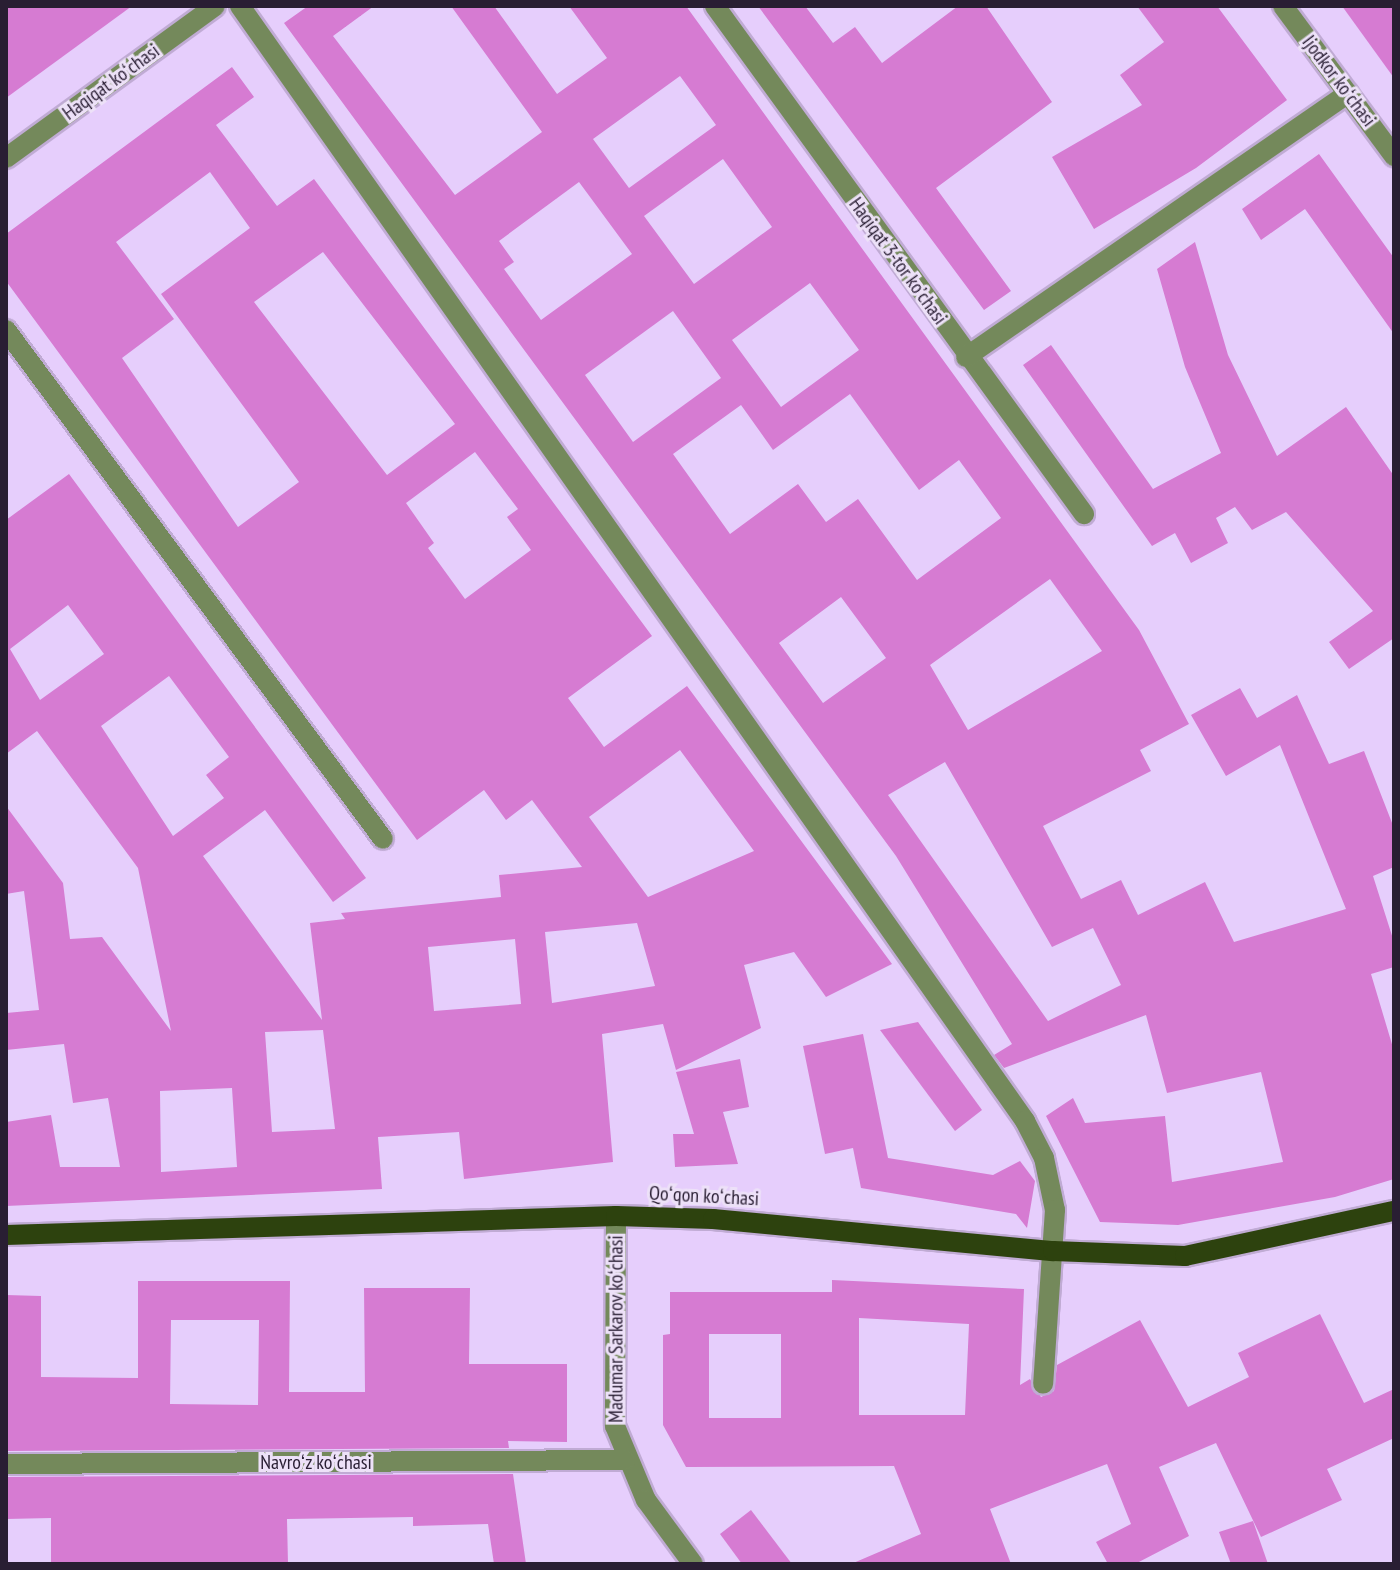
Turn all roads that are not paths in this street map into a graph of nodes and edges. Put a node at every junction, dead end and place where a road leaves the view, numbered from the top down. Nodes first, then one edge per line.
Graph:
1 (215, 6) edge
2 (240, 6) edge
3 (715, 6) edge
4 (1283, 6) edge
5 (1348, 93) junction
6 (1394, 156) edge
7 (6, 158) edge
8 (6, 330) edge
9 (966, 357) junction
10 (1084, 514) dead end
11 (383, 839) dead end
12 (1394, 1211) edge
13 (616, 1216) junction
14 (6, 1235) edge
15 (1053, 1251) junction
16 (1043, 1384) dead end
17 (625, 1460) junction
18 (6, 1464) edge
19 (693, 1564) edge

1 - 7 street, Haqiqat koʻchasi
2 - 15 street
3 - 9 street, Haqiqat 3-tor koʼchasi
4 - 5 street, Ijodkor koʻchasi
5 - 6 street, Ijodkor koʻchasi
5 - 9 street
8 - 11 street
9 - 10 street, Haqiqat 3-tor koʼchasi
12 - 15 main road, Qoʻqon koʻchasi
13 - 14 main road, Qoʻqon koʻchasi
13 - 15 main road, Qoʻqon koʻchasi
13 - 17 street, Madumar Sarkarov koʻchasi
15 - 16 street
17 - 18 street, Navroʻz koʻchasi
17 - 19 street, Madumar Sarkarov koʻchasi

